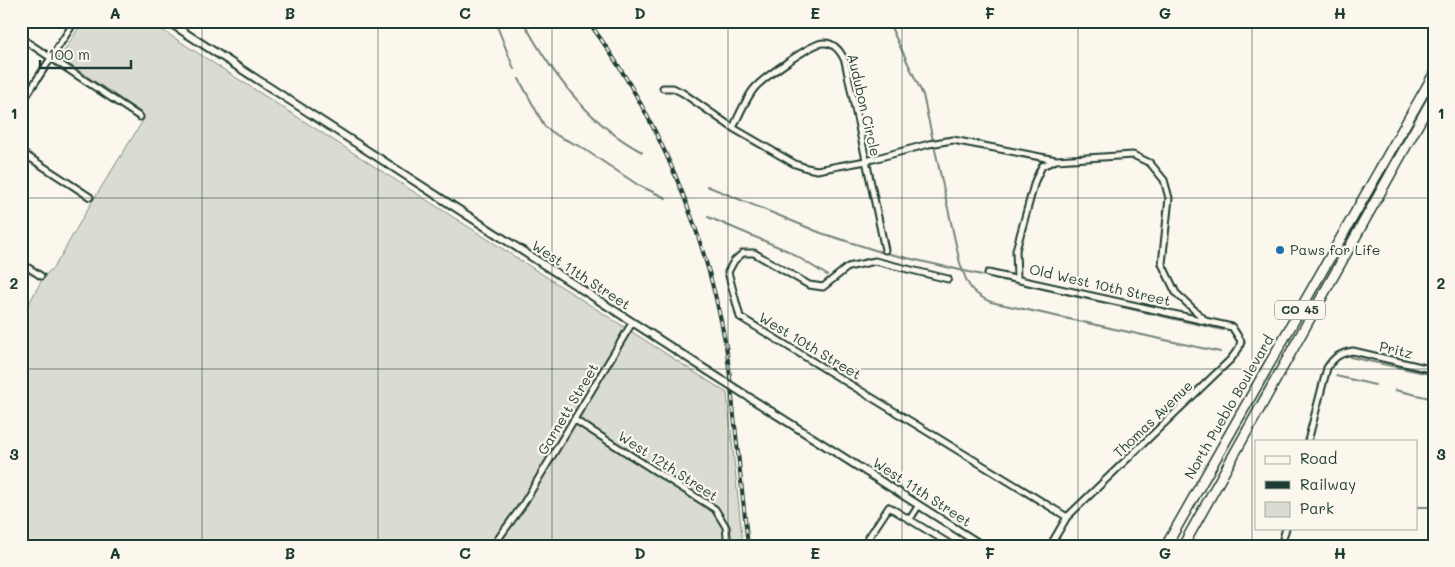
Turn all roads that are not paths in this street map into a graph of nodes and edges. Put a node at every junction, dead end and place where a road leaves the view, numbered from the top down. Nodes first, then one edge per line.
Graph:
1 (75, 21) edge
2 (167, 21) edge
3 (21, 38) edge
4 (51, 57) junction
5 (1434, 74) edge
6 (664, 88) dead end
7 (1434, 96) edge
8 (21, 104) edge
9 (140, 117) dead end
10 (733, 128) junction
11 (21, 152) edge
12 (1056, 160) junction
13 (866, 161) junction
14 (90, 197) dead end
15 (885, 250) dead end
16 (21, 263) edge
17 (988, 273) dead end
18 (41, 276) dead end
19 (1017, 278) junction
20 (948, 279) dead end
21 (1206, 320) junction
22 (632, 323) junction
23 (1434, 370) edge
24 (575, 420) junction
25 (1308, 440) edge
26 (919, 505) junction
27 (1067, 517) junction
28 (910, 519) junction
29 (1285, 530) edge
30 (493, 546) edge
31 (728, 546) edge
32 (863, 546) edge
33 (953, 546) edge
34 (983, 546) edge
35 (1050, 546) edge
36 (1166, 546) edge
37 (1184, 546) edge
38 (1281, 546) edge

1 - 4 street
2 - 22 street, West 11th Street
3 - 4 street
4 - 8 street
4 - 9 street
5 - 36 main road, North Pueblo Boulevard / CO 45
6 - 10 street
7 - 37 main road, North Pueblo Boulevard / CO 45
10 - 13 street
10 - 13 street, Audubon Circle
11 - 14 street
12 - 13 street
12 - 19 street
12 - 21 street
13 - 15 street, Audubon Circle
16 - 18 street
17 - 19 street, Old West 10th Street
19 - 21 street, Old West 10th Street
20 - 27 street, West 10th Street
21 - 27 street, Thomas Avenue
22 - 24 street, Garnett Street
22 - 26 street, West 11th Street, bridge
23 - 25 street, Pritz
24 - 30 street, Garnett Street
24 - 31 street, West 12th Street
26 - 28 street
26 - 34 street, West 11th Street
27 - 35 street, Thomas Avenue
28 - 32 street
28 - 33 street
29 - 38 street

